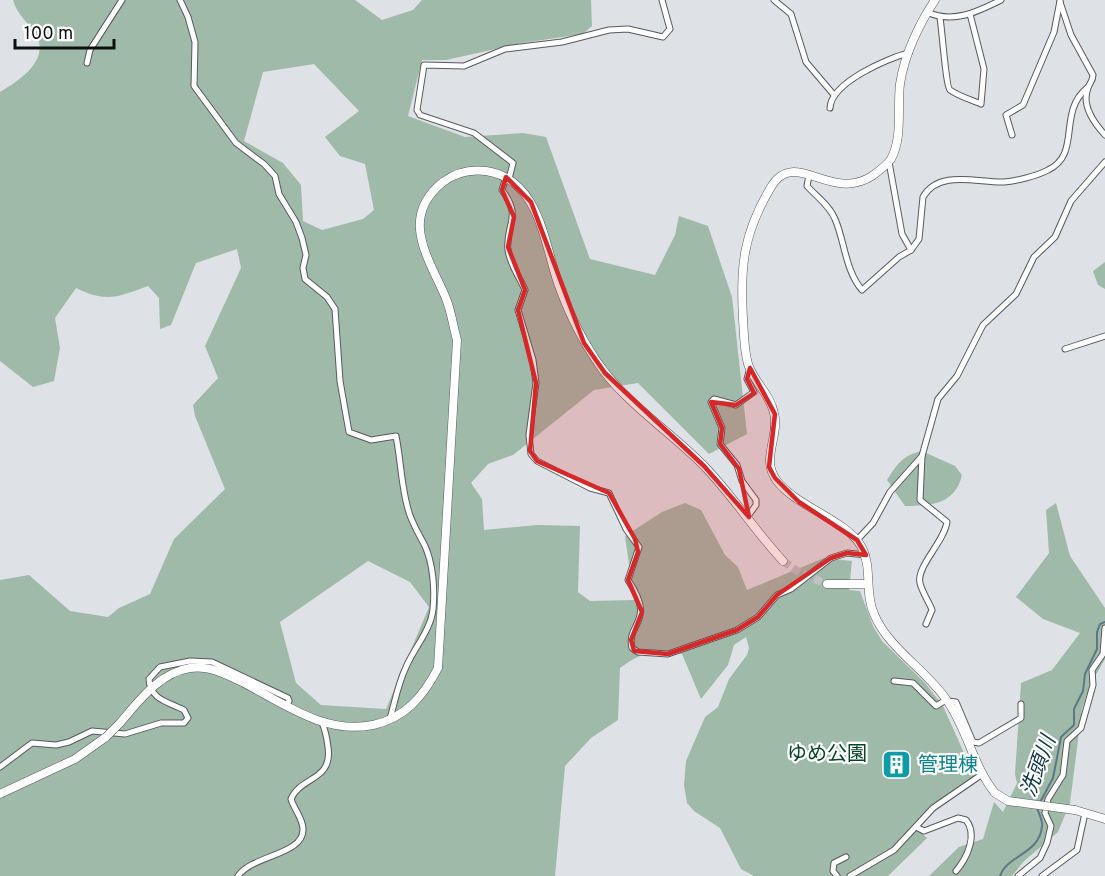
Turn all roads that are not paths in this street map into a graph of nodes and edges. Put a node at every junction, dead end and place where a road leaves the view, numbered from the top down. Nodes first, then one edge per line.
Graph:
1 (122, 0) edge
2 (180, 0) edge
3 (662, 0) edge
4 (774, 0) edge
5 (935, 0) edge
6 (1001, 0) edge
7 (1060, 0) edge
8 (927, 12) junction
9 (970, 14) junction
10 (940, 18) junction
11 (909, 53) junction
12 (87, 63) dead end
13 (1087, 88) junction
14 (834, 94) junction
15 (830, 108) dead end
16 (1012, 135) dead end
17 (1105, 135) edge
18 (889, 162) junction
19 (1105, 162) edge
20 (809, 175) junction
21 (507, 178) junction
22 (911, 250) junction
23 (1105, 336) edge
24 (1065, 350) dead end
25 (750, 368) junction
26 (921, 456) junction
27 (748, 516) junction
28 (857, 540) junction
29 (866, 555) junction
30 (783, 561) tunnel mouth
31 (827, 584) tunnel mouth
32 (867, 584) junction
33 (926, 624) dead end
34 (1105, 628) edge
35 (894, 681) dead end
36 (151, 689) junction
37 (947, 700) junction
38 (1021, 704) dead end
39 (287, 705) junction
40 (390, 721) junction
41 (322, 723) junction
42 (0, 767) edge
43 (981, 775) junction
44 (0, 794) edge
45 (1085, 813) junction
46 (1105, 819) edge
47 (916, 827) junction
48 (846, 857) dead end
49 (956, 871) dead end
50 (238, 876) edge
51 (837, 876) edge
52 (850, 876) edge
53 (1018, 876) edge
54 (1042, 876) edge

1 - 12 street
2 - 40 street
3 - 21 street
4 - 14 street
5 - 8 street
6 - 9 street
7 - 13 street
7 - 16 street
8 - 10 street
8 - 11 street
9 - 10 street
9 - 10 street
11 - 14 street
11 - 18 street
13 - 17 street
13 - 22 street
14 - 15 street
18 - 20 street
18 - 22 street
19 - 26 street
20 - 22 street
20 - 25 street
21 - 27 street
21 - 29 street
21 - 40 street
23 - 24 street
25 - 27 street
25 - 28 street
26 - 28 street
26 - 33 street
27 - 30 street
28 - 29 street
29 - 32 street
31 - 32 street
32 - 37 street
34 - 53 street
35 - 37 street
36 - 39 street
36 - 39 street
36 - 42 street
36 - 44 street, bridge
37 - 38 street
37 - 43 street
39 - 41 street
40 - 41 street
41 - 50 street
43 - 45 street, bridge
43 - 47 street
45 - 46 street
45 - 54 street
47 - 49 street
47 - 52 street
48 - 51 street

